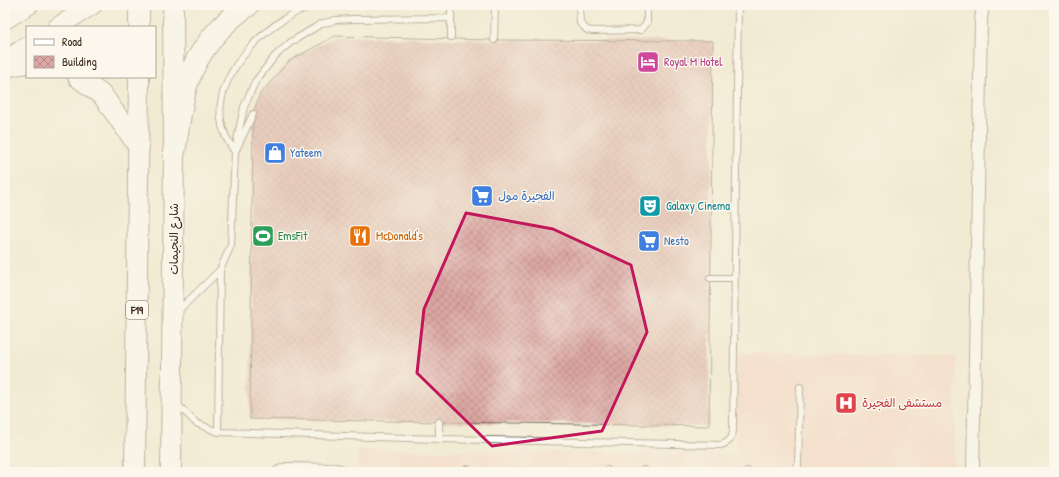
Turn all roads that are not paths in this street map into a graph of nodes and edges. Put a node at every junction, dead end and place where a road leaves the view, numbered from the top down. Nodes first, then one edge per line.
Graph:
1 (30, 5) edge
2 (93, 5) edge
3 (139, 5) edge
4 (173, 5) edge
5 (248, 5) edge
6 (316, 5) edge
7 (451, 5) edge
8 (495, 5) edge
9 (579, 5) edge
10 (647, 5) edge
11 (738, 5) edge
12 (977, 5) edge
13 (983, 5) edge
14 (451, 18) junction
15 (981, 18) junction
16 (5, 20) edge
17 (59, 26) edge
18 (139, 26) edge
19 (451, 37) dead end
20 (494, 40) dead end
21 (26, 47) edge
22 (5, 60) edge
23 (26, 63) edge
24 (5, 67) edge
25 (79, 78) edge
26 (139, 78) edge
27 (253, 114) dead end
28 (139, 147) junction
29 (174, 152) junction
30 (236, 152) junction
31 (220, 270) junction
32 (710, 278) dead end
33 (735, 278) junction
34 (173, 316) junction
35 (800, 387) dead end
36 (173, 398) junction
37 (439, 422) dead end
38 (218, 432) junction
39 (439, 439) junction
40 (135, 472) edge
41 (171, 472) edge
42 (279, 472) edge
43 (342, 472) edge
44 (770, 472) edge
45 (973, 472) edge

1 - 16 street
2 - 17 street
3 - 18 main road
4 - 29 main road, شارع النجيمات
5 - 29 highway
6 - 30 lane
7 - 14 lane
8 - 20 lane
9 - 10 lane
11 - 33 lane
12 - 15 street
13 - 15 street
14 - 19 lane
14 - 30 lane
15 - 45 street
21 - 22 street
23 - 24 main road
25 - 28 main road
26 - 28 main road, F19
27 - 30 lane
28 - 40 main road, F19
29 - 34 main road, شارع النجيمات
30 - 31 lane
31 - 34 lane
31 - 38 lane
32 - 33 lane
33 - 39 lane
34 - 36 main road, شارع النجيمات
35 - 44 lane
36 - 38 lane
36 - 41 main road, شارع النجيمات
37 - 39 lane
38 - 39 lane
42 - 43 street

